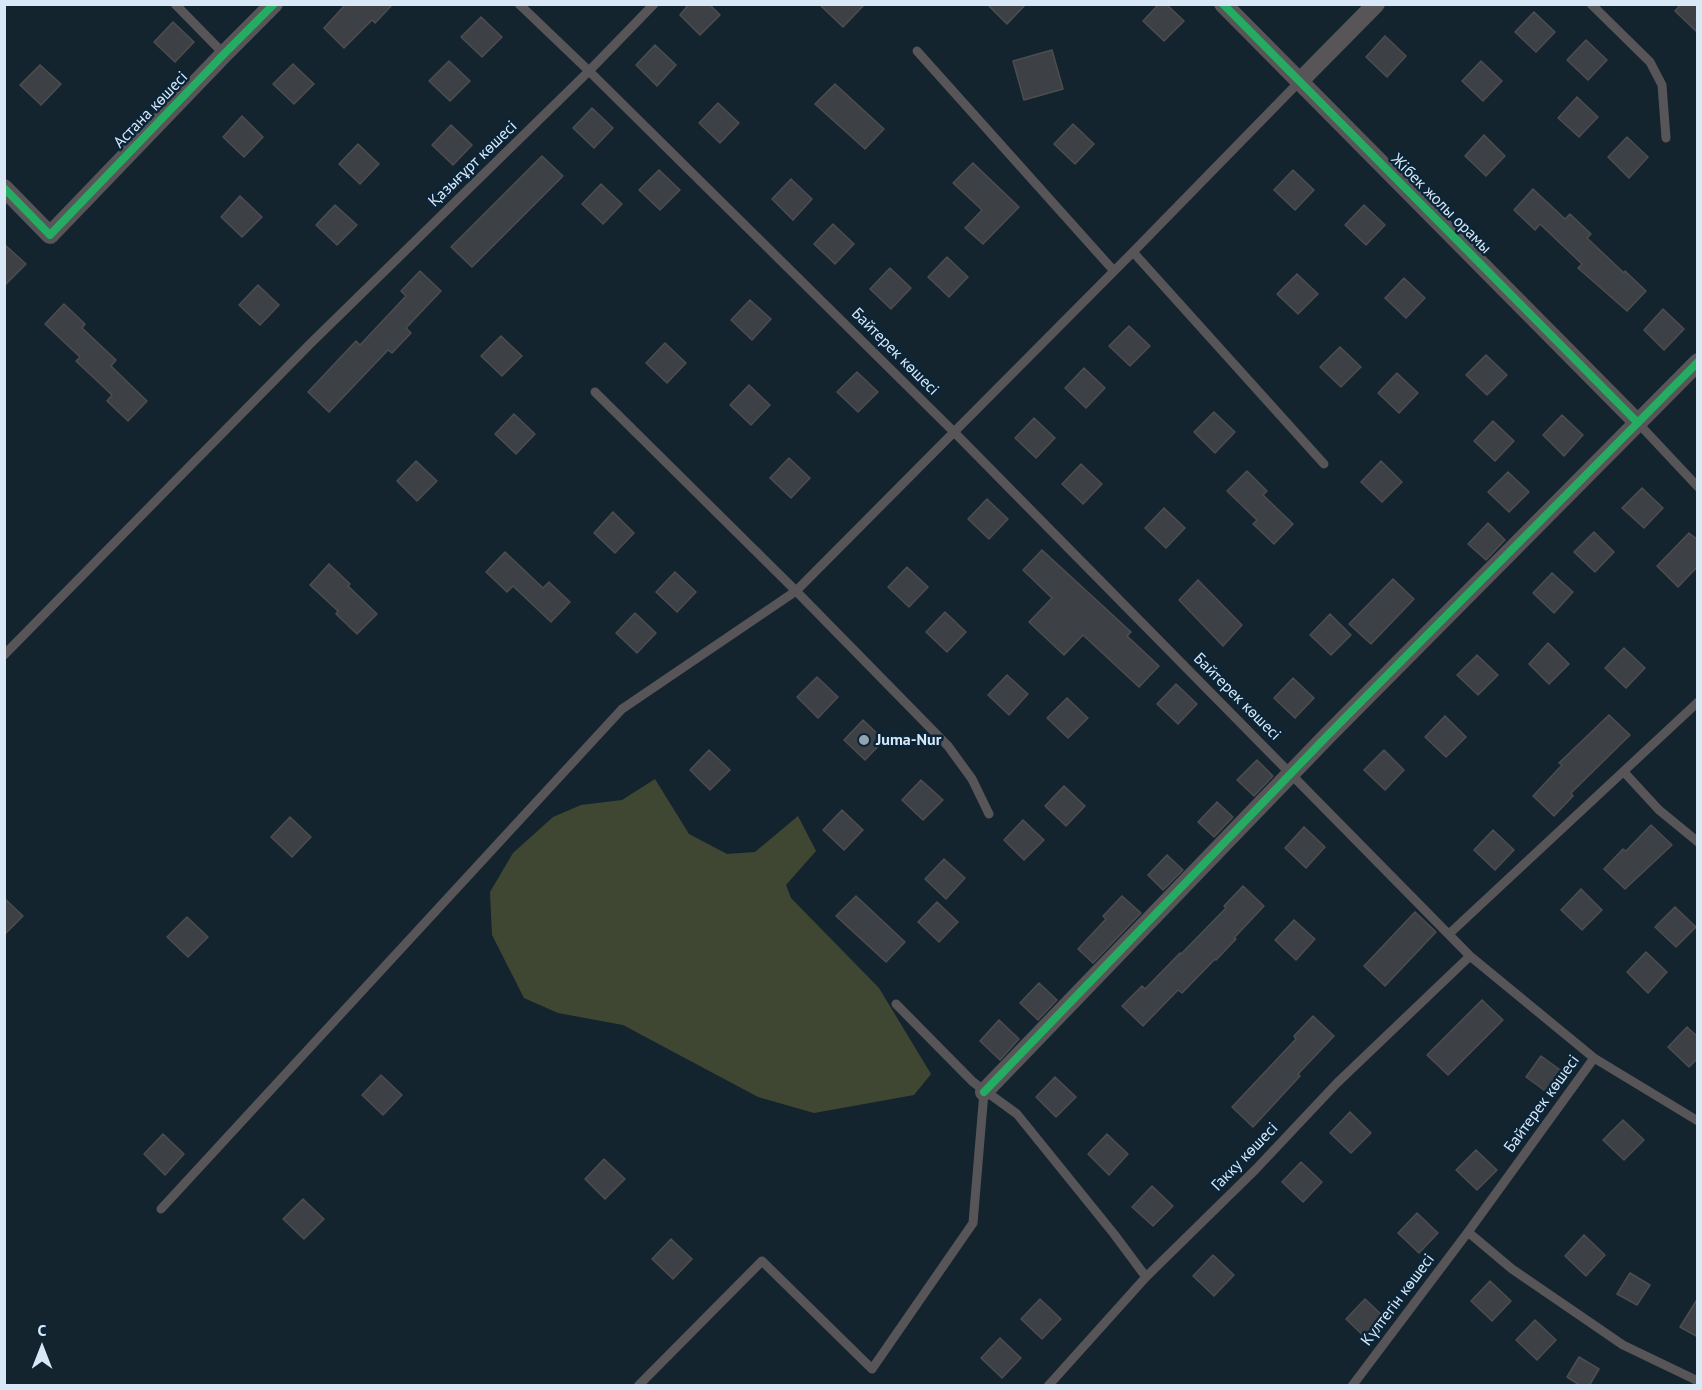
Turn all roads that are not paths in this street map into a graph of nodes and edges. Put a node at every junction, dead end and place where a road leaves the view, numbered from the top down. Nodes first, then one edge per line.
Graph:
1 (175, 4) edge
2 (274, 4) edge
3 (519, 4) edge
4 (654, 4) edge
5 (1223, 4) edge
6 (1376, 4) edge
7 (1592, 4) edge
8 (917, 51) dead end
9 (224, 54) junction
10 (589, 71) junction
11 (1300, 81) junction
12 (1666, 138) dead end
13 (4, 188) edge
14 (1133, 252) junction
15 (1114, 271) junction
16 (1698, 362) edge
17 (595, 392) dead end
18 (1638, 423) junction
19 (954, 432) junction
20 (1324, 464) dead end
21 (1698, 486) edge
22 (796, 591) junction
23 (4, 655) edge
24 (1698, 702) edge
25 (1624, 772) junction
26 (1291, 774) junction
27 (989, 814) dead end
28 (1698, 842) edge
29 (1449, 934) junction
30 (1470, 956) junction
31 (896, 1004) dead end
32 (1594, 1058) junction
33 (984, 1092) junction
34 (1698, 1121) edge
35 (161, 1209) dead end
36 (1468, 1232) junction
37 (1146, 1277) junction
38 (1698, 1381) edge
39 (638, 1386) edge
40 (1048, 1386) edge
41 (1352, 1386) edge

1 - 9 lane
2 - 9 street, Астана көшесі
3 - 10 lane, Байтерек көшесі
4 - 10 lane, Қазығұрт көшесі
5 - 11 street, Жібек жолы орамы
6 - 11 street
7 - 12 lane
8 - 15 lane
9 - 13 street, Астана көшесі
10 - 19 lane, Байтерек көшесі
10 - 23 lane, Қазығұрт көшесі
11 - 14 lane
11 - 18 street, Жібек жолы орамы
14 - 15 lane
14 - 20 lane
15 - 19 lane
16 - 18 street
17 - 22 lane
18 - 21 lane
18 - 26 street
19 - 22 lane
19 - 26 lane, Байтерек көшесі
22 - 27 lane
22 - 35 lane
24 - 25 lane
25 - 28 lane
25 - 29 lane
26 - 29 lane, Байтерек көшесі
26 - 33 street
29 - 30 lane, Байтерек көшесі
30 - 32 lane, Байтерек көшесі
30 - 37 lane, Гакку көшесі
31 - 33 lane
32 - 34 lane
32 - 36 lane, Байтерек көшесі
33 - 37 lane
33 - 39 lane
36 - 38 lane
36 - 41 lane, Күлтегін көшесі
37 - 40 lane, Гакку көшесі

